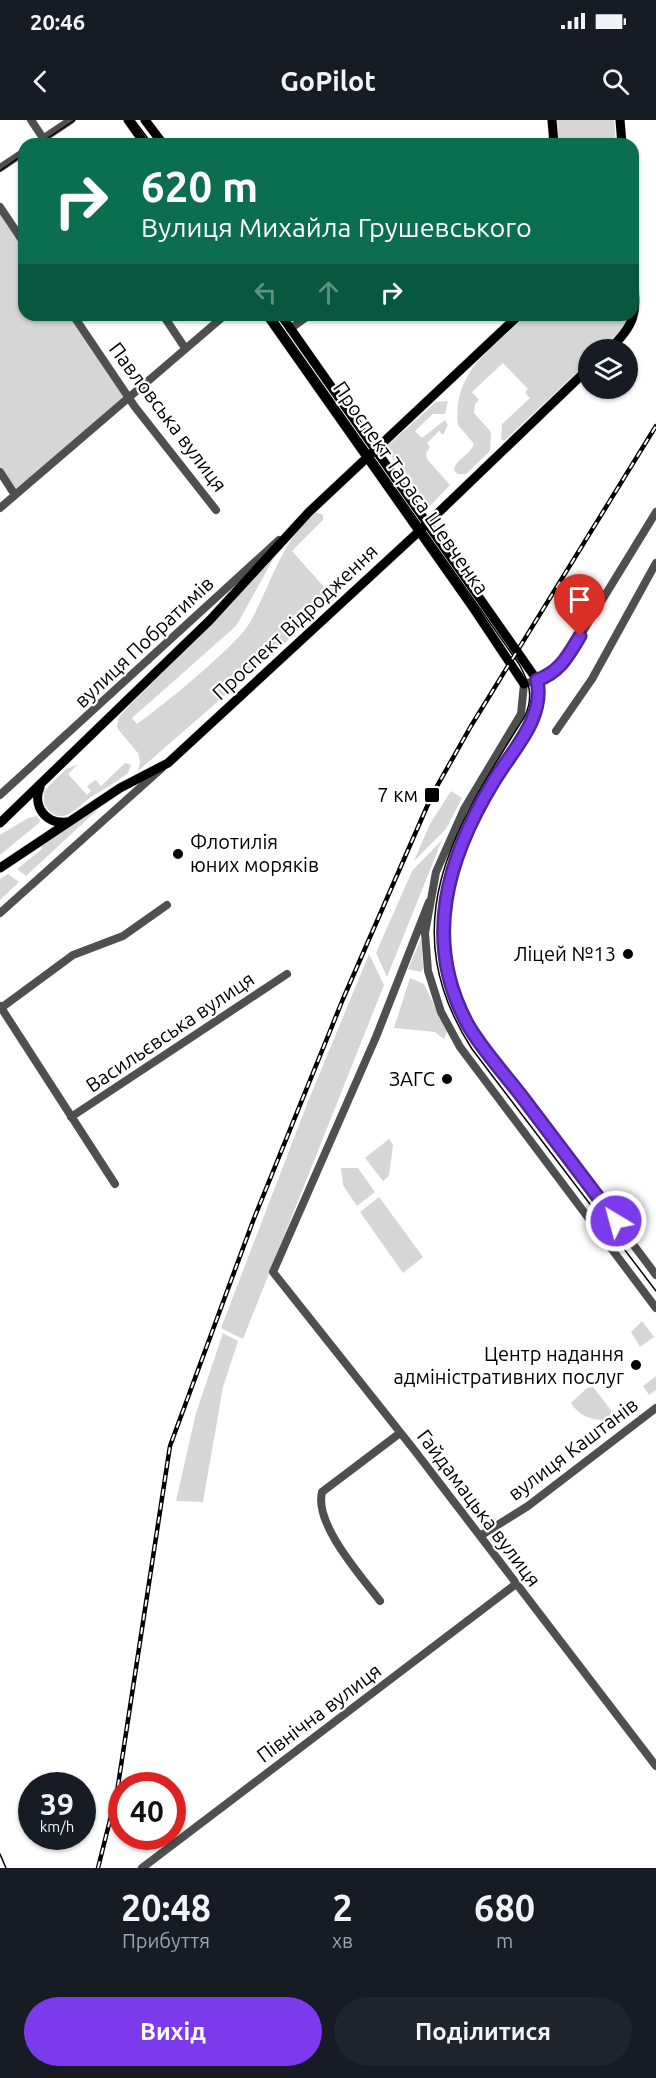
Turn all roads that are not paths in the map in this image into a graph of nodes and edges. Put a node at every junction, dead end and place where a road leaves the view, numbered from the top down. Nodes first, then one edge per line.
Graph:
1 (31, 120) edge
2 (71, 120) edge
3 (129, 120) edge
4 (145, 120) edge
5 (552, 120) edge
6 (620, 120) edge
7 (44, 138) edge
8 (50, 138) edge
9 (142, 138) edge
10 (158, 138) edge
11 (554, 138) edge
12 (622, 138) edge
13 (18, 156) edge
14 (0, 168) edge
15 (0, 207) edge
16 (18, 234) edge
17 (77, 321) edge
18 (167, 321) edge
19 (218, 321) edge
20 (271, 321) edge
21 (285, 321) edge
22 (301, 321) edge
23 (513, 321) edge
24 (633, 321) edge
25 (290, 329) junction
26 (620, 339) edge
27 (185, 348) junction
28 (578, 379) edge
29 (130, 398) junction
30 (376, 451) junction
31 (367, 459) junction
32 (0, 472) edge
33 (15, 495) junction
34 (0, 508) edge
35 (216, 510) dead end
36 (309, 512) junction
37 (656, 512) edge
38 (426, 524) junction
39 (418, 532) junction
40 (656, 563) edge
41 (537, 680) junction
42 (524, 684) junction
43 (556, 731) dead end
44 (168, 763) junction
45 (43, 783) junction
46 (0, 795) edge
47 (69, 822) junction
48 (0, 824) edge
49 (0, 868) edge
50 (429, 902) junction
51 (167, 905) dead end
52 (0, 913) edge
53 (287, 974) dead end
54 (1, 1007) edge
55 (71, 1117) junction
56 (115, 1184) dead end
57 (656, 1275) edge
58 (656, 1307) edge
59 (656, 1408) edge
60 (400, 1433) junction
61 (480, 1536) junction
62 (516, 1584) junction
63 (380, 1601) dead end
64 (656, 1766) edge
65 (142, 1868) edge

1 - 7 street
2 - 8 street
3 - 9 main road
4 - 10 main road
5 - 11 main road
6 - 12 main road
13 - 14 street
15 - 16 street
17 - 29 street, Павловська вулиця
18 - 27 street
19 - 27 street
20 - 31 main road, Проспект Тараса Шевченка
21 - 25 main road, Проспект Тараса Шевченка
22 - 25 street
23 - 30 main road
24 - 26 main road
25 - 30 main road, Проспект Тараса Шевченка
27 - 29 street
28 - 38 main road, Проспект Відродження
29 - 33 street
29 - 35 street, Павловська вулиця
30 - 31 main road
30 - 38 main road, Проспект Тараса Шевченка
31 - 36 main road
31 - 39 main road, Проспект Тараса Шевченка
32 - 33 street
33 - 34 street
36 - 45 main road
36 - 46 street, вулиця Побратимів
37 - 41 street
38 - 39 main road, Проспект Відродження
38 - 41 main road, Проспект Тараса Шевченка
39 - 42 main road, Проспект Тараса Шевченка
39 - 44 main road, Проспект Відродження
40 - 43 street
41 - 42 street
41 - 57 street
42 - 50 street
44 - 47 main road, Проспект Відродження
44 - 52 street
45 - 47 main road
45 - 48 main road
47 - 49 main road, Проспект Відродження
50 - 58 street
50 - 60 street, Гайдамацька вулиця
51 - 54 street
53 - 55 street, Васильєвська вулиця
54 - 55 street
55 - 56 street
59 - 61 street, вулиця Каштанів
60 - 61 street, Гайдамацька вулиця
60 - 63 street
61 - 62 street, Гайдамацька вулиця
62 - 64 street, Гайдамацька вулиця
62 - 65 street, Північна вулиця

